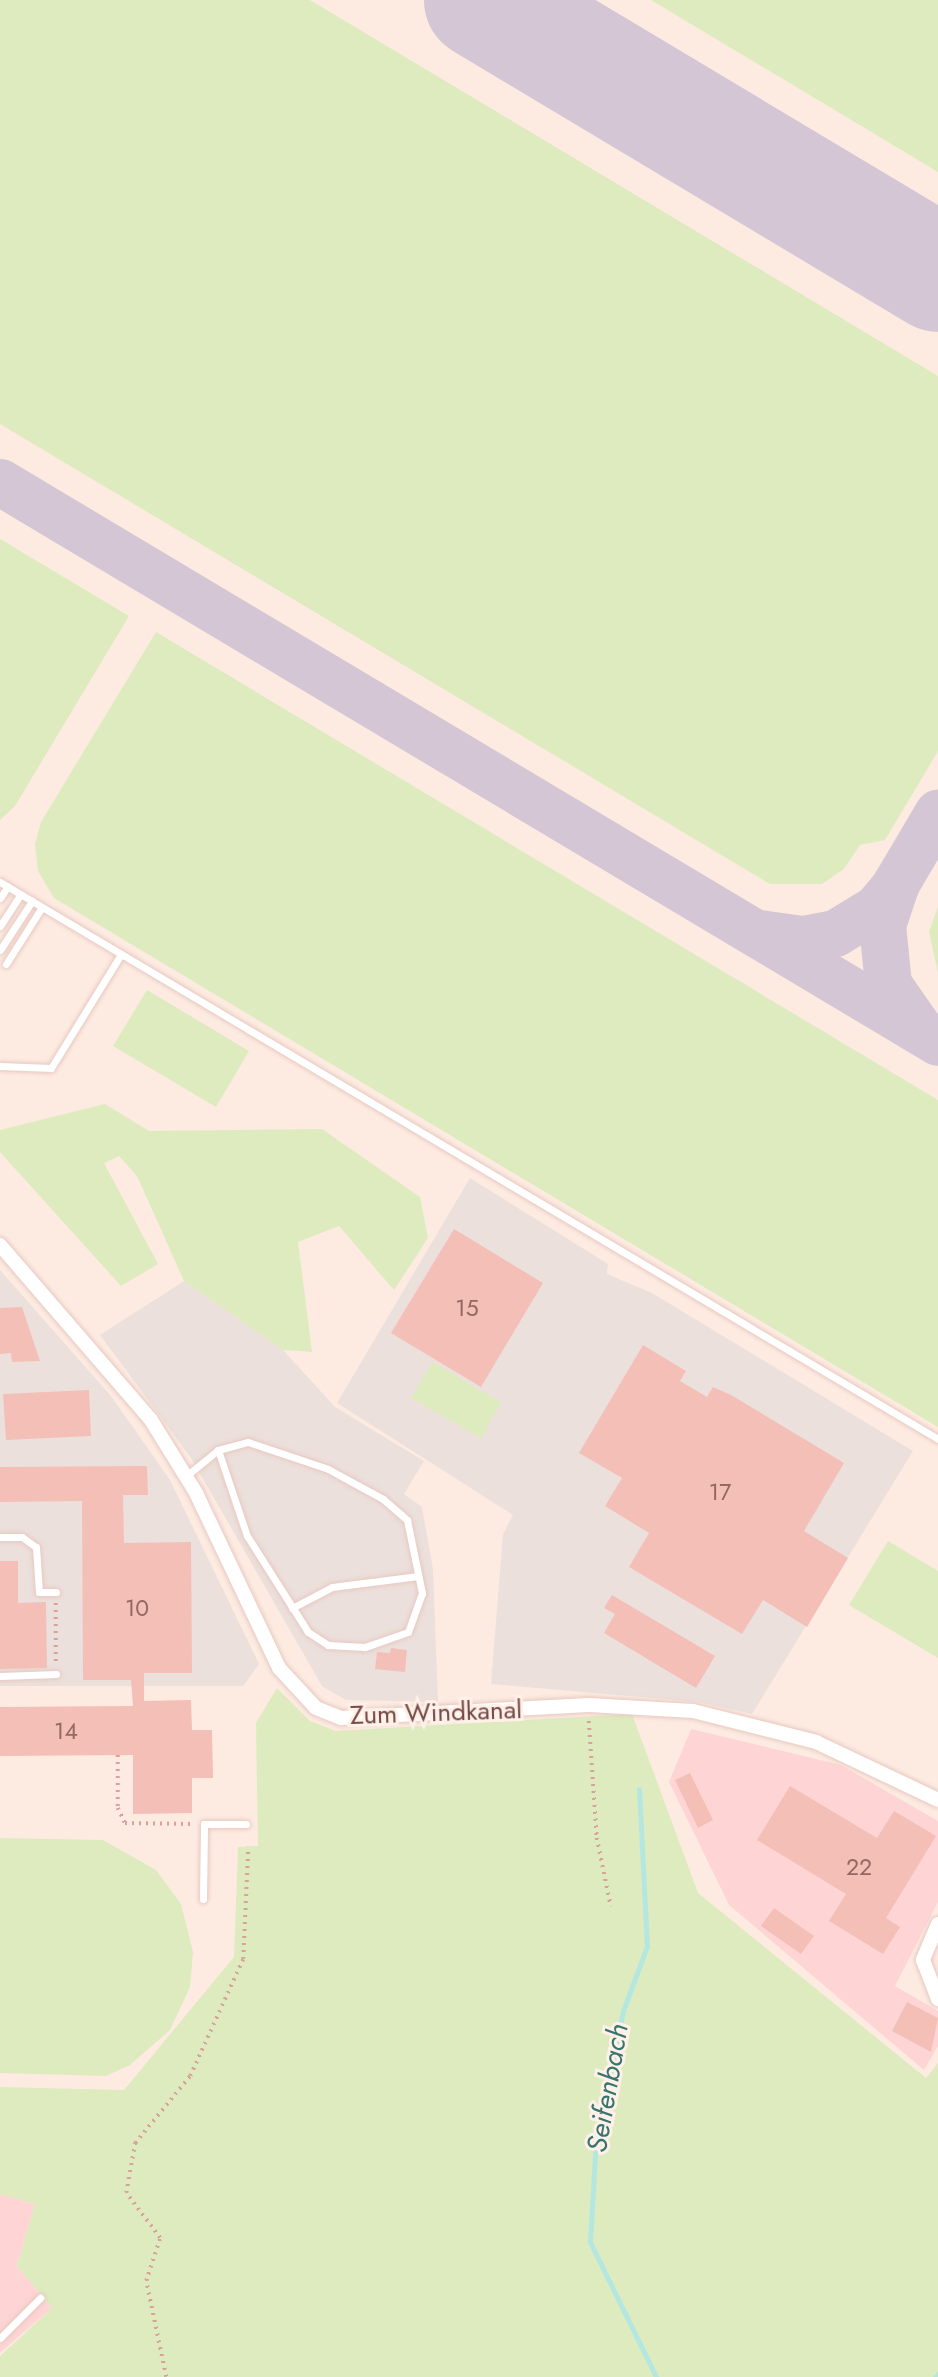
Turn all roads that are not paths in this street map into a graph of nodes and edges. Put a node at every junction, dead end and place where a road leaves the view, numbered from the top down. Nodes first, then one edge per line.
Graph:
1 (0, 881) edge
2 (8, 886) junction
3 (21, 894) junction
4 (0, 898) edge
5 (32, 901) junction
6 (42, 907) junction
7 (0, 926) edge
8 (0, 950) edge
9 (121, 954) junction
10 (6, 964) dead end
11 (0, 1066) edge
12 (0, 1245) edge
13 (938, 1439) edge
14 (218, 1450) junction
15 (186, 1476) junction
16 (0, 1537) edge
17 (418, 1576) junction
18 (56, 1592) road end
19 (292, 1608) junction
20 (56, 1674) road end
21 (0, 1676) edge
22 (938, 1800) edge
23 (246, 1824) dead end
24 (204, 1899) dead end
25 (938, 1924) edge
26 (938, 1999) edge
27 (40, 2298) dead end
28 (0, 2338) edge

1 - 2 lane
2 - 3 lane
2 - 4 lane
3 - 5 lane
3 - 7 lane
5 - 6 lane
5 - 8 lane
6 - 9 lane
6 - 10 lane
9 - 11 lane
9 - 13 lane
12 - 15 street, Zum Windkanal
14 - 15 lane
14 - 17 lane
14 - 19 lane
15 - 22 street, Zum Windkanal
16 - 18 lane
17 - 19 lane
17 - 19 lane
20 - 21 lane
23 - 24 lane
25 - 26 street
27 - 28 lane

